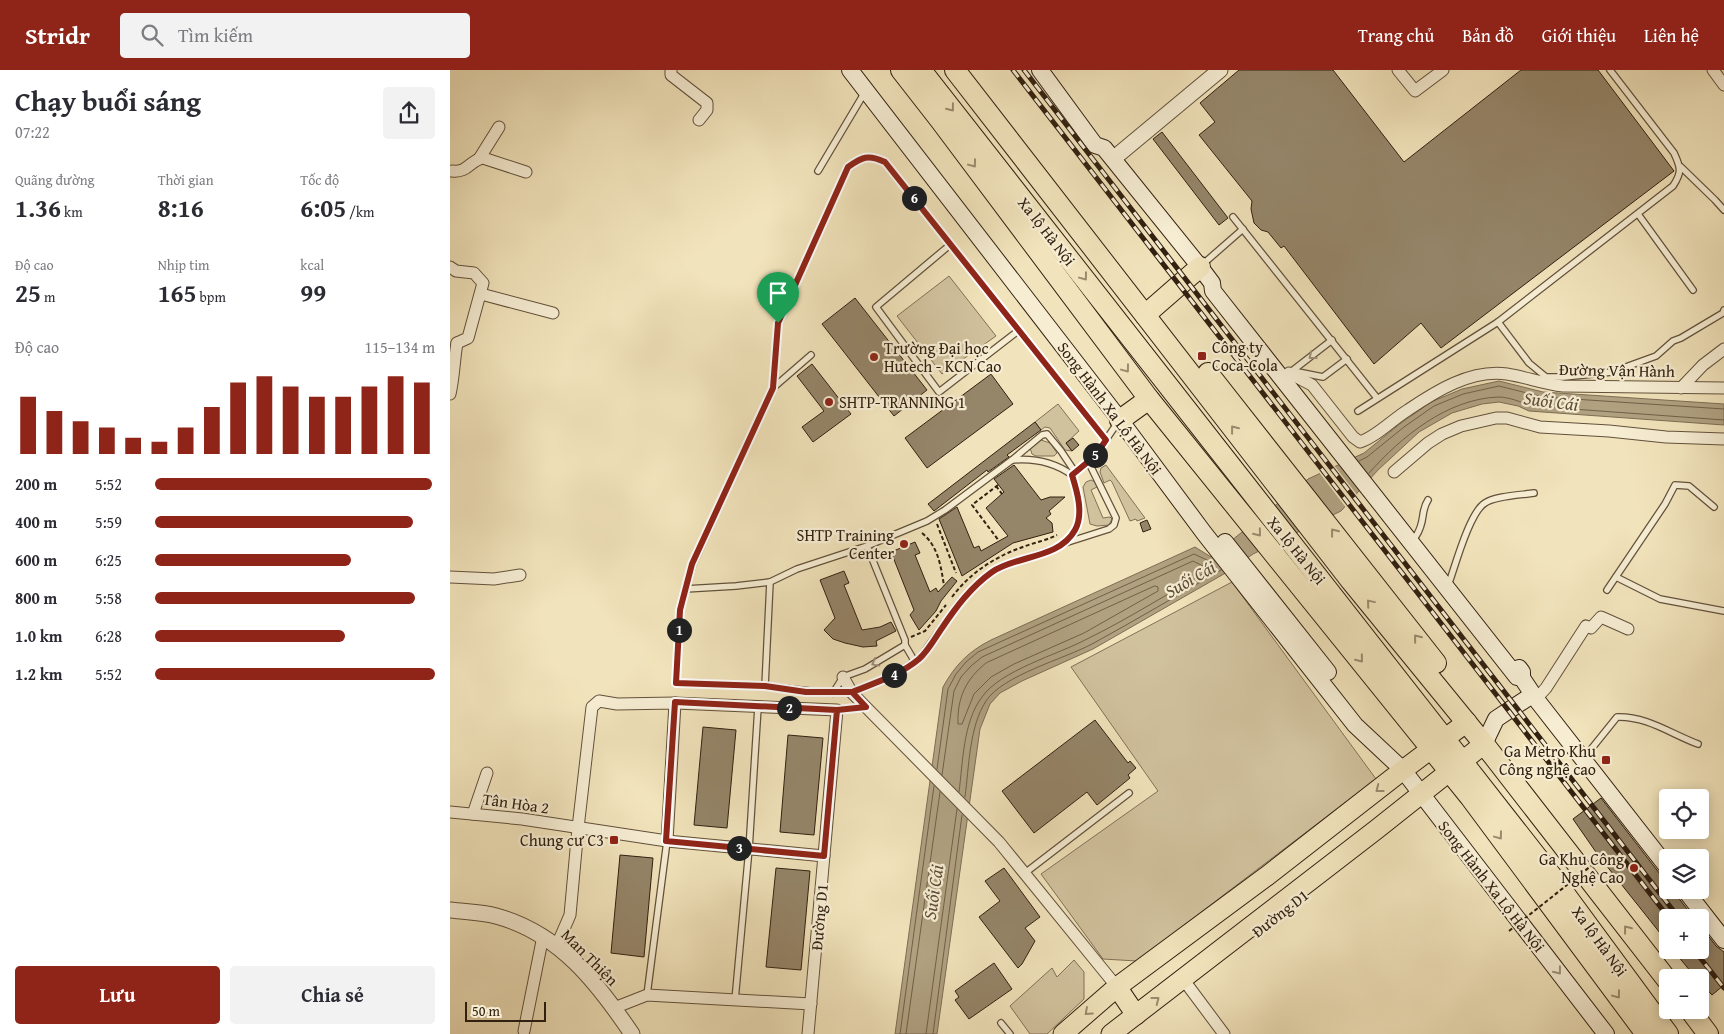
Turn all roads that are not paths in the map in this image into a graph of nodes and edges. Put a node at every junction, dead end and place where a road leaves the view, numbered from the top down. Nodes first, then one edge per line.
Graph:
1 (671, 70) edge
2 (850, 70) edge
3 (862, 70) edge
4 (901, 70) edge
5 (920, 70) edge
6 (955, 70) edge
7 (971, 70) edge
8 (1040, 70) edge
9 (1053, 70) edge
10 (1220, 70) edge
11 (1398, 70) edge
12 (1443, 70) edge
13 (1610, 70) edge
14 (1713, 70) edge
15 (1204, 75) edge
16 (1724, 85) edge
17 (866, 90) junction
18 (699, 120) dead end
19 (500, 127) dead end
20 (1108, 154) junction
21 (479, 159) junction
22 (1680, 167) junction
23 (451, 168) edge
24 (818, 171) dead end
25 (526, 172) dead end
26 (1724, 210) edge
27 (1638, 214) junction
28 (1233, 217) dead end
29 (1243, 229) junction
30 (951, 244) junction
31 (450, 267) edge
32 (1200, 267) junction
33 (1212, 283) junction
34 (1694, 290) dead end
35 (481, 294) junction
36 (1150, 310) junction
37 (1724, 310) edge
38 (553, 313) dead end
39 (1498, 322) junction
40 (1018, 330) junction
41 (454, 340) edge
42 (1332, 340) junction
43 (1724, 349) edge
44 (811, 355) dead end
45 (1347, 359) junction
46 (1291, 372) junction
47 (773, 388) junction
48 (1681, 388) junction
49 (1724, 388) edge
50 (450, 394) edge
51 (1377, 398) junction
52 (1149, 399) junction
53 (1358, 411) dead end
54 (1124, 416) junction
55 (1331, 434) junction
56 (1724, 439) edge
57 (1106, 440) junction
58 (1012, 460) junction
59 (1088, 461) junction
60 (1394, 472) dead end
61 (1073, 473) junction
62 (1236, 489) junction
63 (1534, 493) dead end
64 (1428, 500) dead end
65 (1714, 507) dead end
66 (1407, 529) junction
67 (1065, 543) junction
68 (867, 546) junction
69 (520, 575) dead end
70 (450, 577) edge
71 (1616, 577) junction
72 (1450, 580) junction
73 (770, 582) junction
74 (685, 588) junction
75 (1607, 590) dead end
76 (1326, 602) junction
77 (1724, 611) edge
78 (1628, 629) dead end
79 (905, 645) junction
80 (915, 662) junction
81 (842, 677) junction
82 (1522, 678) junction
83 (765, 686) junction
84 (1408, 691) junction
85 (852, 692) junction
86 (833, 693) junction
87 (1534, 697) junction
88 (675, 702) junction
89 (758, 707) junction
90 (866, 707) junction
91 (837, 710) junction
92 (1413, 726) junction
93 (1484, 727) junction
94 (1437, 744) junction
95 (1698, 744) dead end
96 (1583, 760) junction
97 (1455, 766) junction
98 (1403, 770) junction
99 (487, 773) dead end
100 (1129, 793) dead end
101 (1421, 794) junction
102 (450, 812) edge
103 (473, 814) junction
104 (578, 828) junction
105 (666, 841) junction
106 (749, 849) junction
107 (824, 856) junction
108 (1659, 857) edge
109 (1025, 873) junction
110 (1692, 899) edge
111 (450, 910) edge
112 (543, 936) junction
113 (1724, 940) edge
114 (557, 946) junction
115 (1659, 969) edge
116 (1180, 984) junction
117 (1117, 987) junction
118 (647, 995) junction
119 (735, 1000) junction
120 (811, 1004) junction
121 (614, 1008) junction
122 (1136, 1015) junction
123 (1697, 1019) edge
124 (1001, 1023) dead end
125 (524, 1031) dead end
126 (632, 1034) edge
127 (808, 1034) edge
128 (1010, 1034) edge
129 (1063, 1034) edge
130 (1113, 1034) edge
131 (1224, 1034) edge
132 (1606, 1034) edge
133 (1646, 1034) edge
134 (1668, 1034) edge
135 (1708, 1034) edge

1 - 18 street
2 - 17 main road, Song Hành Xa Lộ Hà Nội
3 - 54 main road, Song Hành Xa Lộ Hà Nội
4 -> 52 highway, Xa lộ Hà Nội
5 -> 62 highway, Xa lộ Hà Nội
6 - 36 highway, Xa lộ Hà Nội
7 - 36 highway, Xa lộ Hà Nội
8 - 20 main road
9 - 20 main road
10 - 15 street
11 - 12 street
13 - 22 lane
14 - 16 street
15 - 20 street
17 - 24 lane
17 - 54 main road, Song Hành Xa Lộ Hà Nội
19 - 21 street
20 - 32 main road
21 - 23 street
21 - 25 street
22 - 26 lane
22 - 27 lane
27 - 34 lane
27 - 39 lane
28 - 29 lane
29 - 32 lane
29 - 42 lane
30 - 40 lane
30 - 40 lane
30 - 47 lane
31 - 35 street
32 - 33 main road
32 - 36 highway
33 - 46 main road
33 - 55 main road
35 - 38 street
35 - 41 street
93 -> 36 highway, Xa lộ Hà Nội
37 - 39 lane
39 - 51 lane
40 - 57 lane
41 - 50 street
42 - 45 lane
42 -> 46 lane
43 - 48 street
44 - 47 lane
45 - 46 lane
45 - 51 lane
46 - 48 street, Đường Vận Hành
46 - 55 main road
47 - 74 lane
48 - 49 street, Đường Vận Hành
51 - 53 lane
52 - 54 highway
52 - 62 highway, Xa lộ Hà Nội
54 - 57 lane
54 - 98 main road, Song Hành Xa Lộ Hà Nội
55 - 66 main road
56 - 60 street
57 - 59 lane
58 - 61 lane
58 - 61 lane
58 - 68 lane
59 - 61 lane
59 - 67 lane
61 - 67 lane
62 -> 76 highway, Xa lộ Hà Nội
63 - 72 lane
64 - 66 lane
65 - 71 lane
66 - 72 main road
66 - 82 main road
67 - 80 lane
68 - 73 lane
68 - 79 lane
69 - 70 street
71 - 75 lane
71 - 77 lane
72 - 82 main road
73 - 74 lane
73 - 83 lane
74 - 83 lane
76 - 84 highway, Xa lộ Hà Nội
76 -> 92 highway, Xa lộ Hà Nội
78 - 87 street
79 - 80 lane
79 -> 81 lane
80 - 85 lane
81 - 85 street
81 - 86 lane
82 - 87 main road
83 - 86 lane
84 - 92 highway
84 - 94 highway, Xa lộ Hà Nội
85 - 86 lane
85 - 90 street
87 - 93 main road, Đường D1
87 - 96 main road
88 - 89 street
88 - 104 street
88 - 105 street
89 - 91 street
89 - 106 lane
90 - 91 lane
90 - 109 street
91 - 107 street, Đường D1
92 - 94 highway, Xa lộ Hà Nội
93 - 94 main road, Đường D1
93 - 97 main road, Đường D1
115 -> 93 highway, Xa lộ Hà Nội
94 - 97 highway, Xa lộ Hà Nội
94 - 98 main road, Đường D1
95 - 96 lane
96 - 108 main road
97 - 101 main road, Đường D1
97 -> 133 highway, Xa lộ Hà Nội
97 - 134 highway, Xa lộ Hà Nội
98 - 101 main road, Song Hành Xa Lộ Hà Nội
98 -> 117 main road, Đường D1
99 - 103 street
100 - 109 lane
101 - 116 main road, Đường D1
101 -> 132 main road, Song Hành Xa Lộ Hà Nội
102 - 103 street, Tân Hòa 2
103 - 104 street, Tân Hòa 2
104 - 105 street, Tân Hòa 2
104 - 114 street
105 - 106 street, Tân Hòa 2
105 - 118 lane
106 - 107 street, Tân Hòa 2
106 - 119 lane
107 - 120 street, Đường D1
109 - 117 street
110 - 113 main road
111 - 112 street, Man Thiện
112 - 114 street, Man Thiện
112 - 125 street
114 - 121 street, Man Thiện
122 -> 116 main road, Đường D1
116 - 131 street
117 - 122 main road
117 -> 129 main road, Đường D1
118 - 119 street
118 - 121 street
119 - 120 street
120 - 127 street, Đường D1
121 - 126 street, Man Thiện
122 - 130 main road, Đường D1
123 - 135 highway
124 - 128 lane

